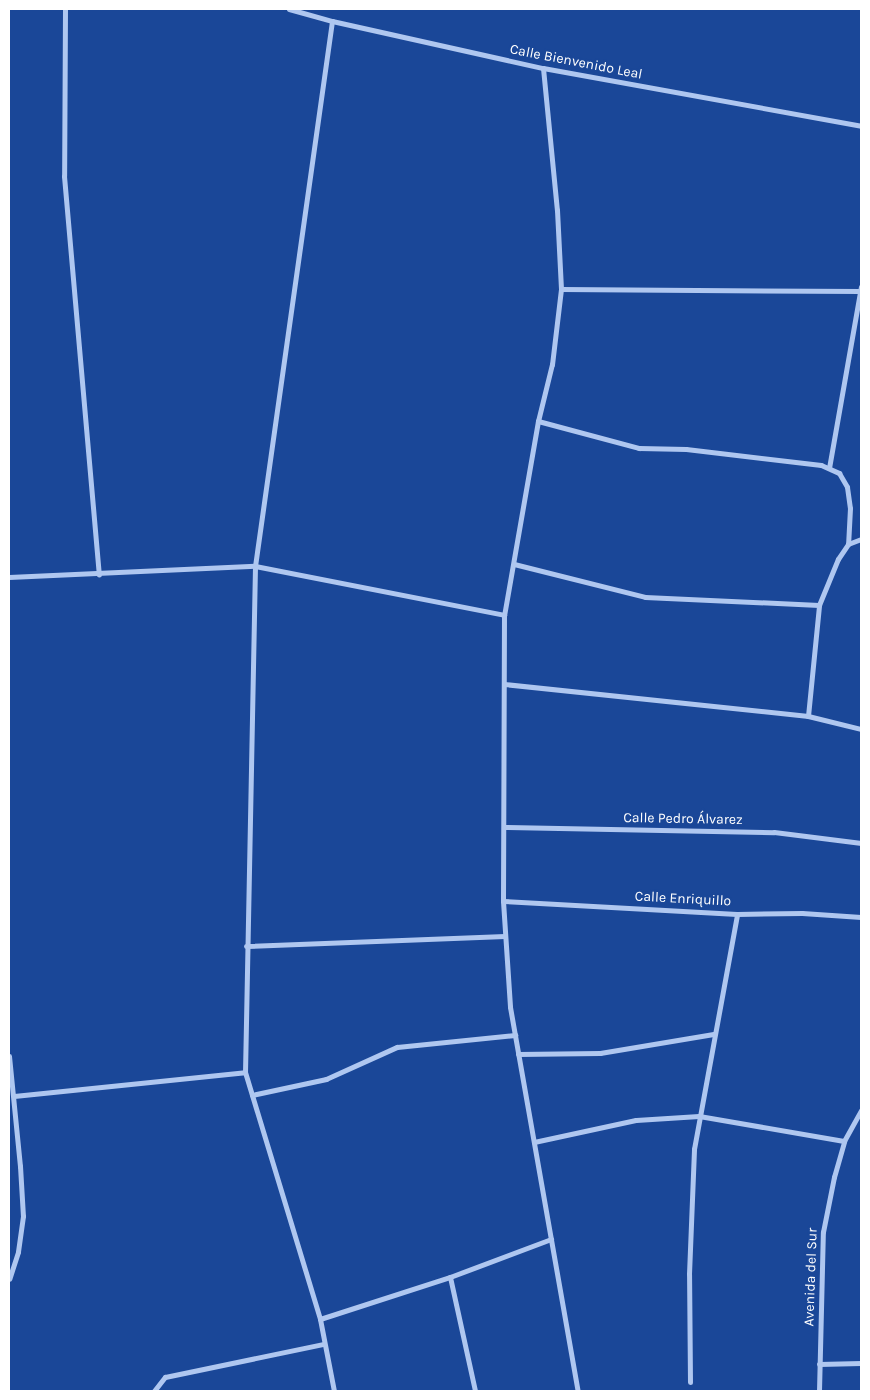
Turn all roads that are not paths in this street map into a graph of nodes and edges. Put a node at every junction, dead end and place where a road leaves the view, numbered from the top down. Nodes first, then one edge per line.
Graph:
1 (65, 9) edge
2 (289, 9) edge
3 (332, 21) junction
4 (543, 68) junction
5 (861, 126) edge
6 (861, 287) edge
7 (561, 289) junction
8 (861, 291) edge
9 (538, 421) junction
10 (829, 468) junction
11 (861, 539) edge
12 (848, 544) junction
13 (514, 564) junction
14 (255, 566) junction
15 (99, 574) junction
16 (9, 577) edge
17 (819, 605) junction
18 (504, 615) junction
19 (504, 684) junction
20 (808, 716) junction
21 (861, 729) edge
22 (504, 828) junction
23 (861, 843) edge
24 (503, 901) junction
25 (737, 914) junction
26 (861, 917) edge
27 (505, 936) junction
28 (246, 946) junction
29 (713, 1034) junction
30 (515, 1036) junction
31 (518, 1054) junction
32 (9, 1056) edge
33 (245, 1072) junction
34 (252, 1095) junction
35 (14, 1096) junction
36 (861, 1110) edge
37 (699, 1116) junction
38 (844, 1141) junction
39 (534, 1142) junction
40 (551, 1239) junction
41 (450, 1277) junction
42 (9, 1278) edge
43 (320, 1319) junction
44 (323, 1344) junction
45 (861, 1363) edge
46 (820, 1364) junction
47 (690, 1382) dead end
48 (154, 1391) edge
49 (334, 1391) edge
50 (475, 1391) edge
51 (578, 1391) edge
52 (819, 1391) edge

1 - 15 street
2 - 3 street, Calle Bienvenido Leal
3 - 4 street, Calle Bienvenido Leal
3 - 14 street
4 - 5 street, Calle Bienvenido Leal
4 - 7 street
6 - 8 street
7 - 8 street
7 - 9 street
8 - 10 street
9 - 10 street
9 - 13 street
10 - 12 street
11 - 12 street
12 - 17 street
13 - 17 street
13 - 18 street
14 - 15 street
14 - 18 street
14 - 28 street
15 - 16 street
17 - 20 street
18 - 19 street
19 - 20 street
19 - 22 street
20 - 21 street
22 - 23 street, Calle Pedro Álvarez
22 - 24 street
24 - 25 street, Calle Enriquillo
24 - 27 street
25 - 26 street, Calle Enriquillo
25 - 29 street
27 - 28 street
27 - 30 street
28 - 33 street
29 - 31 street
29 - 37 street
30 - 31 street
30 - 34 street
31 - 39 street
32 - 35 street
33 - 34 street
33 - 35 street
34 - 43 street
35 - 42 street
36 - 38 street, Avenida del Sur
37 - 38 street
37 - 39 street
37 - 47 street
38 - 46 street, Avenida del Sur
39 - 40 street
40 - 41 street
40 - 51 street
41 - 43 street
41 - 50 street
43 - 44 street
44 - 48 street
44 - 49 street
45 - 46 street
46 - 52 street, Avenida del Sur

